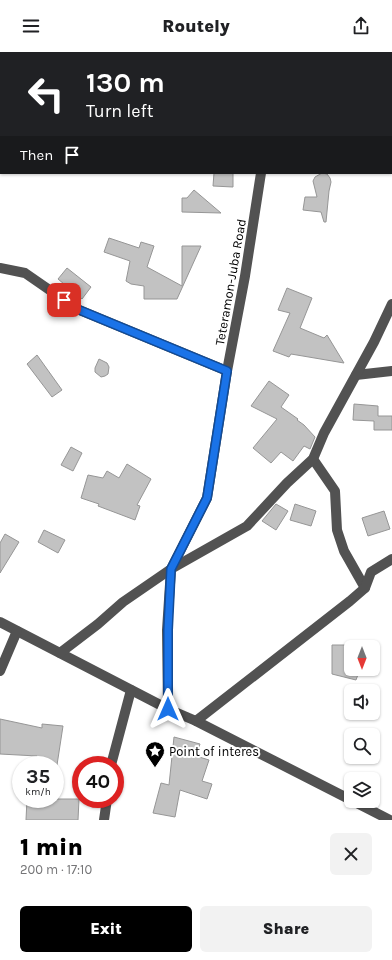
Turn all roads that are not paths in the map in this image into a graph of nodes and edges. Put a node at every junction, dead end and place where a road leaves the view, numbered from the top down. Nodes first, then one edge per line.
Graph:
1 (261, 174) edge
2 (0, 268) edge
3 (392, 304) edge
4 (227, 371) junction
5 (392, 371) edge
6 (356, 375) junction
7 (313, 459) junction
8 (392, 559) edge
9 (171, 569) junction
10 (365, 588) junction
11 (0, 622) edge
12 (16, 631) junction
13 (60, 653) junction
14 (0, 670) edge
15 (131, 690) junction
16 (168, 709) junction
17 (196, 721) junction
18 (113, 756) edge
19 (344, 797) edge
20 (106, 808) edge
21 (366, 808) edge
22 (104, 820) edge
23 (390, 820) edge

1 - 4 street, Teteramon-Juba Road
2 - 4 street
3 - 6 street
4 - 9 street, Teteramon-Juba Road
5 - 6 street
6 - 7 street
7 - 9 street
7 - 10 street
8 - 10 street
9 - 13 street
9 - 16 street, Teteramon-Juba Road
10 - 17 street
11 - 12 street
12 - 13 street
12 - 14 street
13 - 15 street
15 - 16 street
15 - 18 street
16 - 17 street
17 - 19 street
20 - 22 street
21 - 23 street

